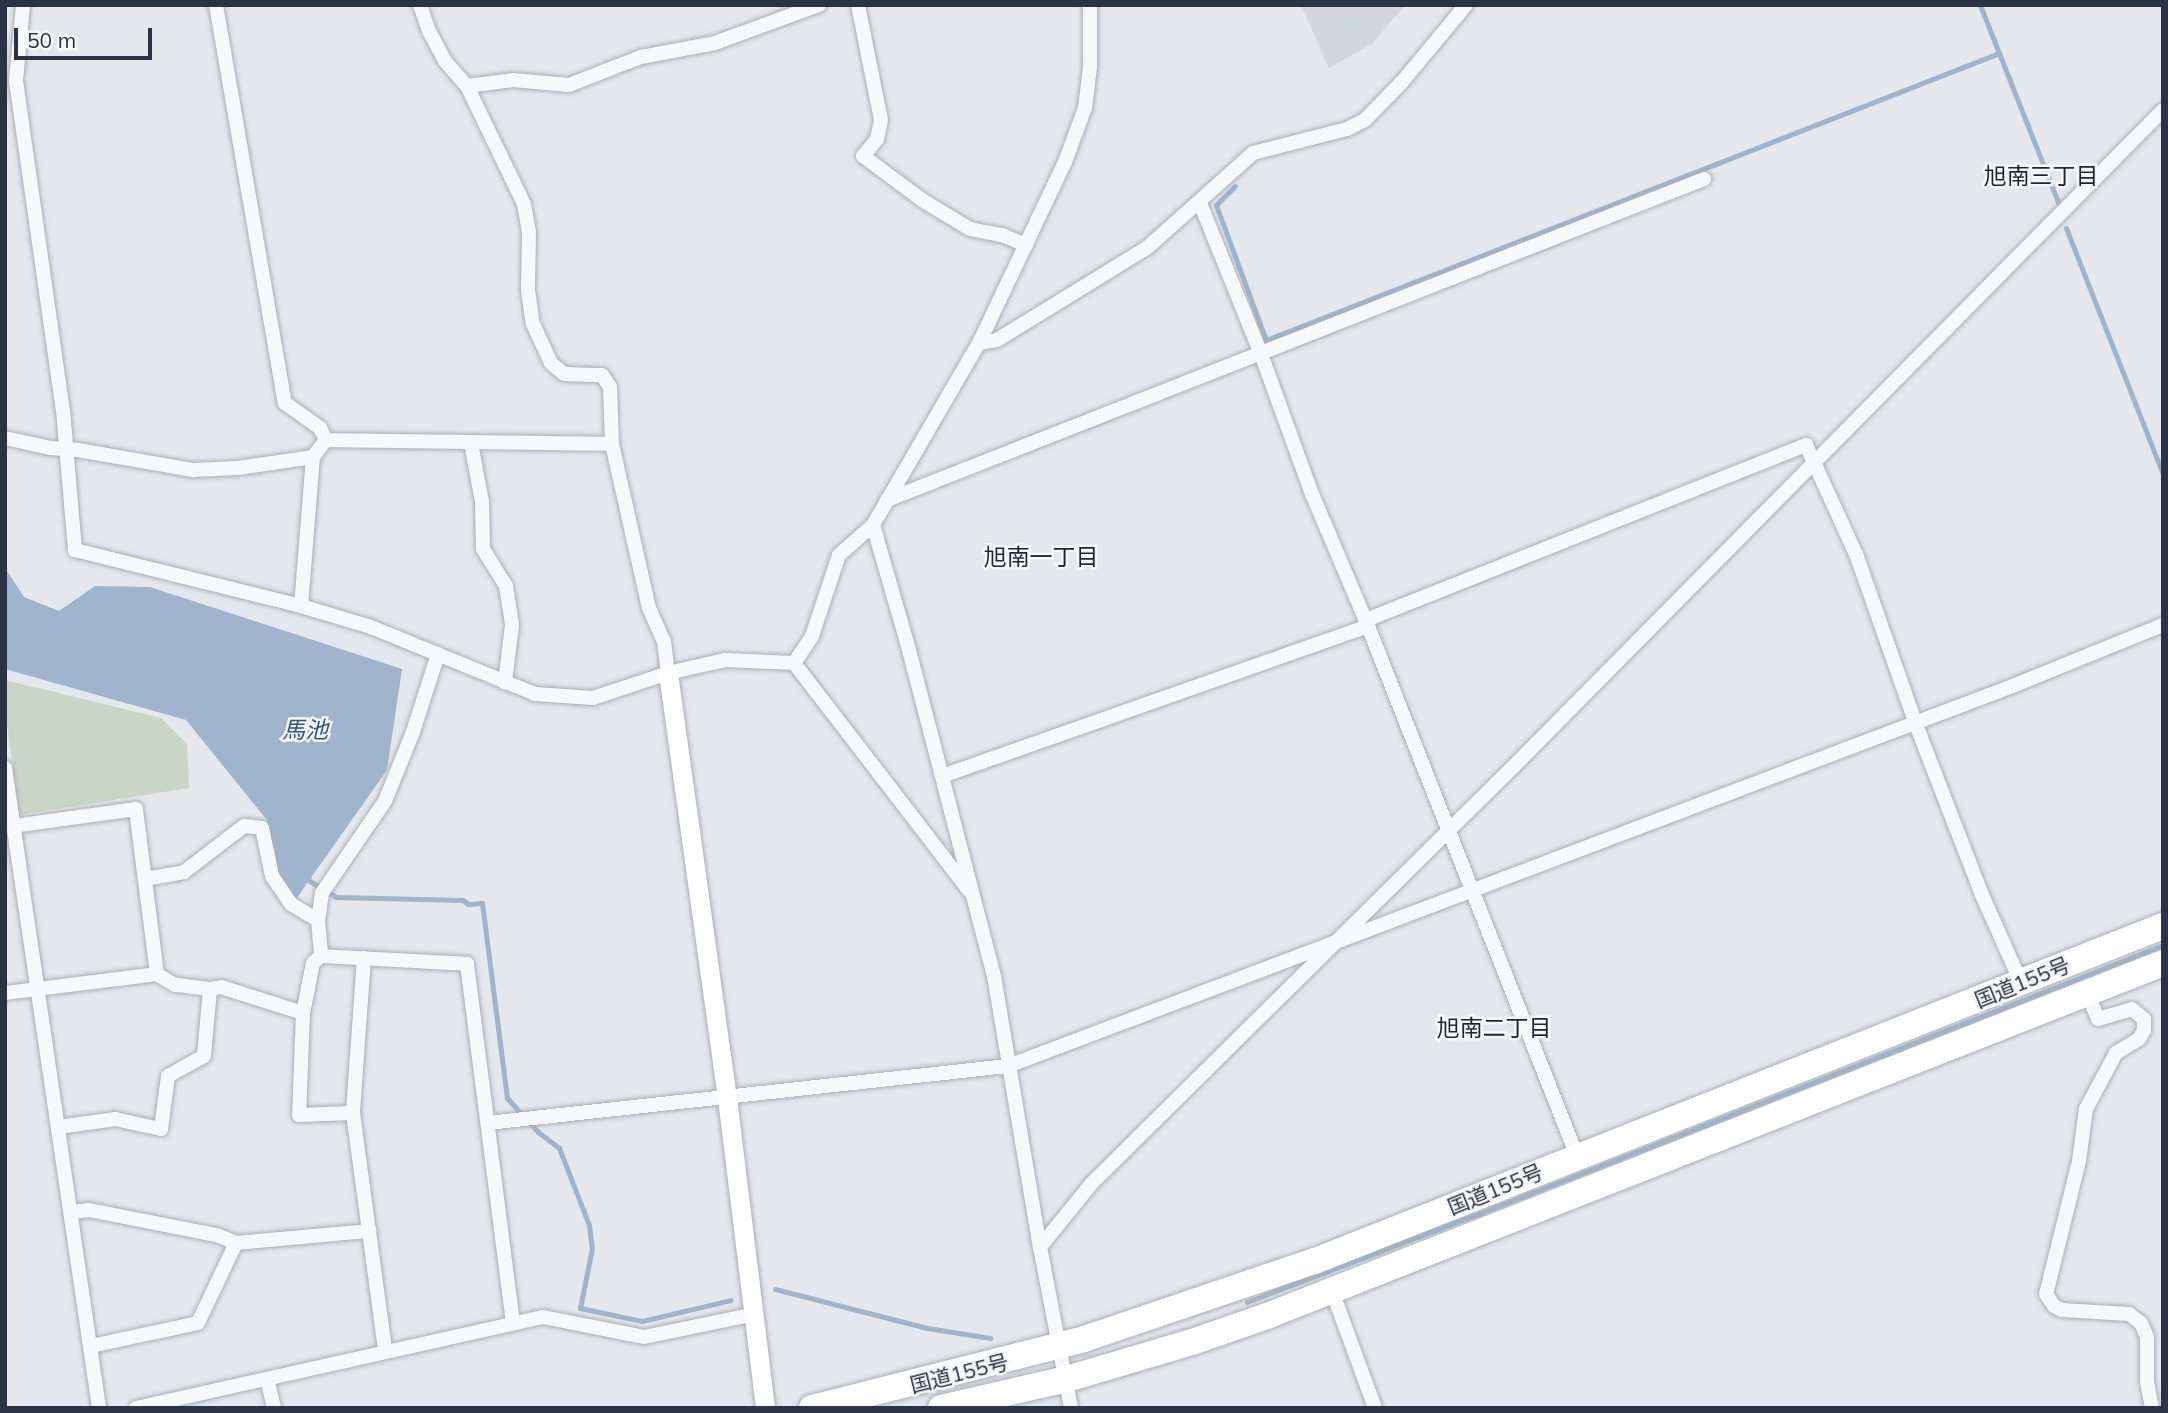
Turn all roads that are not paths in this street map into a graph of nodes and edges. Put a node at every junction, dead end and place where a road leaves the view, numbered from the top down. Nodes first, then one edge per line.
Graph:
1 (23, 5) edge
2 (216, 5) edge
3 (421, 5) edge
4 (819, 5) edge
5 (858, 5) edge
6 (1090, 5) edge
7 (1466, 5) edge
8 (467, 86) junction
9 (2163, 110) edge
10 (1704, 179) dead end
11 (1200, 202) junction
12 (1026, 246) junction
13 (979, 343) junction
14 (1261, 354) junction
15 (5, 438) edge
16 (326, 440) junction
17 (471, 443) junction
18 (612, 444) junction
19 (66, 450) junction
20 (313, 457) junction
21 (1814, 465) junction
22 (887, 500) junction
23 (873, 525) junction
24 (302, 606) junction
25 (1367, 623) junction
26 (2163, 625) edge
27 (438, 654) junction
28 (794, 663) junction
29 (668, 673) junction
30 (505, 683) junction
31 (1915, 722) junction
32 (5, 768) edge
33 (942, 776) junction
34 (13, 826) junction
35 (1448, 828) junction
36 (145, 879) junction
37 (1471, 890) junction
38 (974, 897) junction
39 (318, 920) junction
40 (2163, 926) edge
41 (1329, 945) junction
42 (321, 956) junction
43 (364, 958) junction
44 (2163, 963) edge
45 (157, 974) junction
46 (2021, 982) junction
47 (38, 988) junction
48 (210, 989) junction
49 (5, 993) edge
50 (2087, 993) junction
51 (303, 1013) junction
52 (1008, 1066) junction
53 (727, 1098) junction
54 (354, 1113) junction
55 (488, 1123) junction
56 (59, 1127) junction
57 (1577, 1156) junction
58 (72, 1212) junction
59 (369, 1231) junction
60 (236, 1243) junction
61 (1040, 1247) junction
62 (1332, 1291) junction
63 (755, 1314) junction
64 (513, 1323) junction
65 (91, 1346) junction
66 (1061, 1346) junction
67 (385, 1350) junction
68 (267, 1379) junction
69 (1067, 1379) junction
70 (99, 1408) edge
71 (136, 1408) edge
72 (274, 1408) edge
73 (765, 1408) edge
74 (812, 1408) edge
75 (941, 1408) edge
76 (1071, 1408) edge
77 (1375, 1408) edge
78 (2152, 1408) edge

1 - 19 street
2 - 16 street
3 - 8 street
4 - 8 street
5 - 12 street
6 - 12 street
7 - 11 street
8 - 18 street
9 - 21 street
10 - 14 street
11 - 13 street
11 - 14 street
12 - 13 street
13 - 22 street
14 - 22 street
14 - 25 street
15 - 19 street
16 - 17 street
16 - 20 street
17 - 18 street
17 - 30 street
18 - 29 street
19 - 20 street
19 - 24 street
20 - 24 street
21 - 25 street
21 - 31 street
21 - 35 street
22 - 23 street
23 - 28 street
23 - 33 street
24 - 27 street
25 - 33 street
25 - 35 street
26 - 31 street
27 - 30 street
27 - 39 street
28 - 29 street
28 - 38 street
29 - 30 street
29 - 53 street
31 - 37 street
31 - 46 street
32 - 34 street
33 - 38 street
34 - 36 street
34 - 47 street
35 - 37 street
35 - 41 street
36 - 39 street
36 - 45 street
37 - 41 street
37 - 57 street
38 - 52 street
39 - 42 street
40 - 46 highway, 国道155号
41 - 52 street
41 - 61 street
42 - 43 street
42 - 51 street
43 - 54 street
43 - 55 street
44 - 50 highway, 国道155号
45 - 47 street
45 - 48 street
46 - 57 highway, 国道155号
47 - 49 street
47 - 56 street
48 - 51 street
48 - 56 street
50 - 62 highway, 国道155号
50 - 78 street
51 - 54 street
52 - 53 street
52 - 61 street
53 - 55 street
53 - 63 street
54 - 59 street
55 - 64 street
56 - 58 street
57 - 66 highway, 国道155号
58 - 60 street
58 - 65 street
59 - 60 street
59 - 67 street
60 - 65 street
61 - 66 street
62 - 69 highway, 国道155号
62 - 77 street
63 - 64 street
63 - 73 street
64 - 67 street
65 - 70 street
66 - 69 street
66 - 74 highway, 国道155号
67 - 68 street
68 - 71 street
68 - 72 street
69 - 75 highway, 国道155号
69 - 76 street

